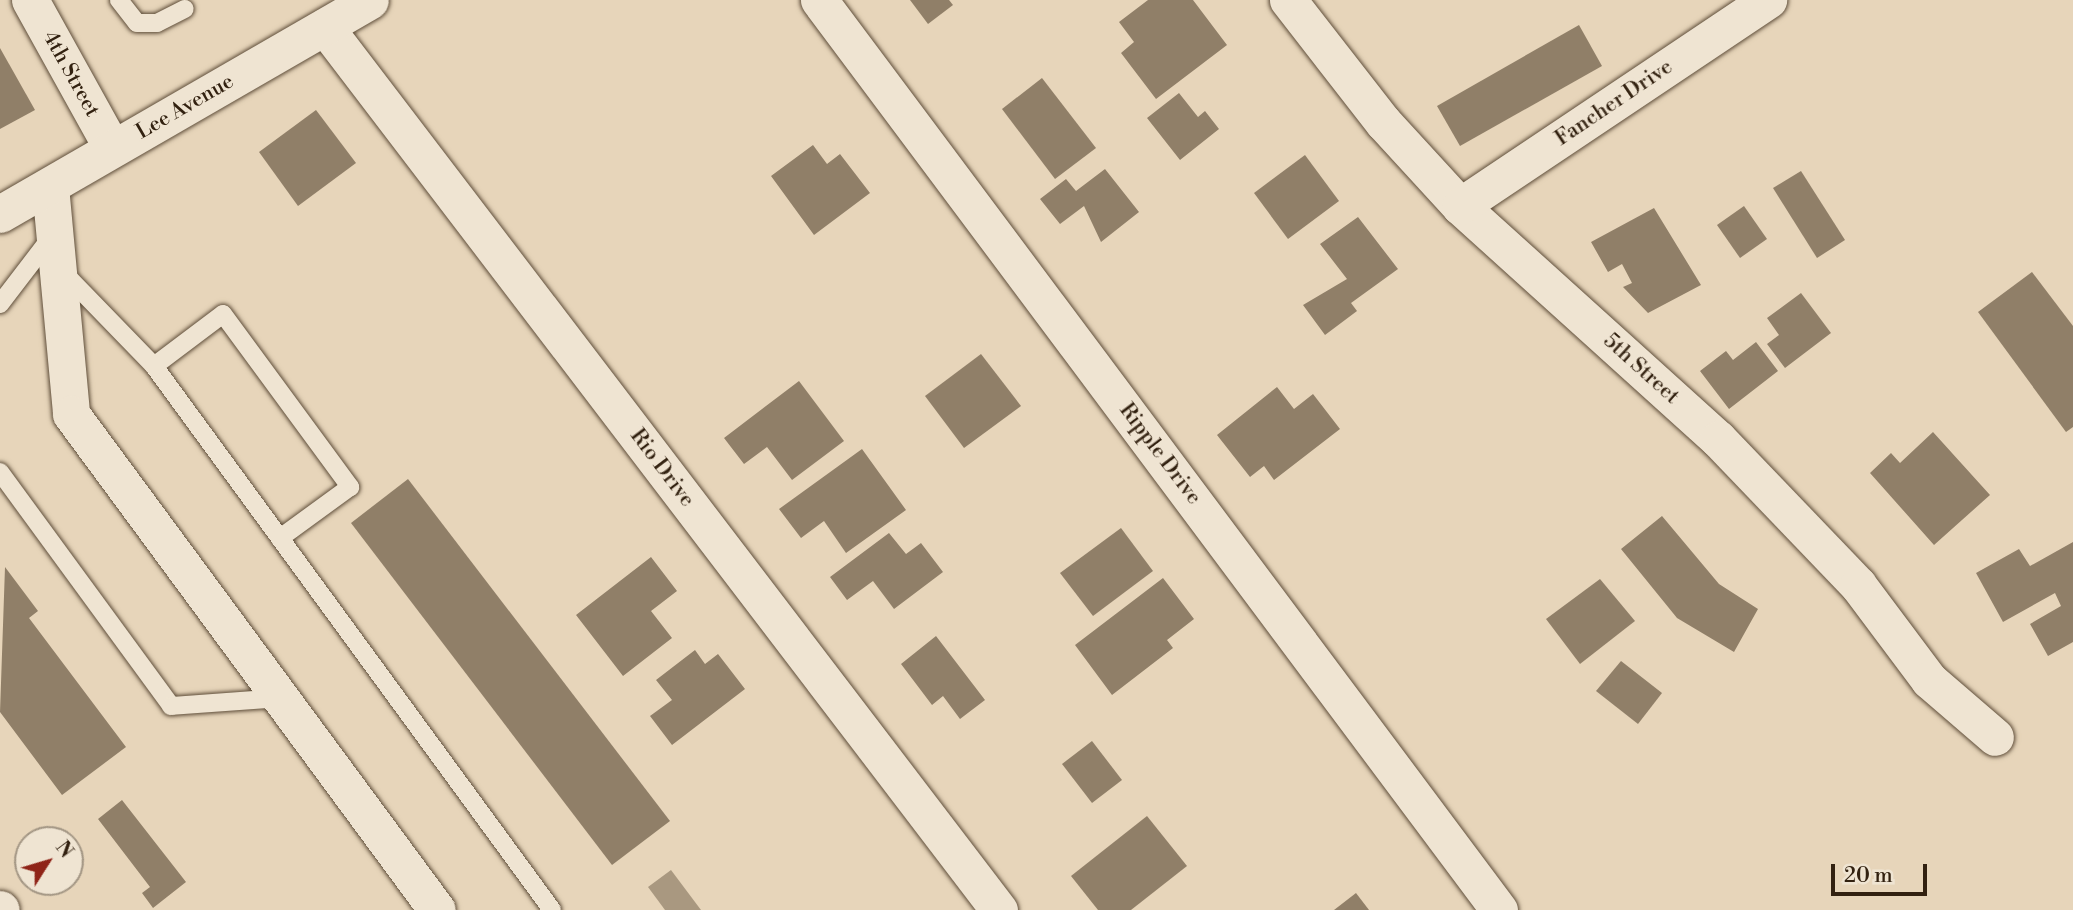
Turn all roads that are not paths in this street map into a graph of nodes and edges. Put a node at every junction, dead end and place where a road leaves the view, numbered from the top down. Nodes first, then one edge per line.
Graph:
1 (30, 0) edge
2 (119, 0) edge
3 (370, 0) edge
4 (819, 0) edge
5 (1288, 0) edge
6 (1768, 0) edge
7 (185, 9) dead end
8 (325, 27) junction
9 (112, 148) junction
10 (50, 186) junction
11 (1460, 206) junction
12 (0, 214) edge
13 (56, 230) junction
14 (62, 271) junction
15 (0, 304) edge
16 (154, 366) junction
17 (0, 472) edge
18 (280, 538) junction
19 (283, 698) junction
20 (1995, 737) dead end
21 (437, 910) edge
22 (552, 910) edge
23 (999, 910) edge
24 (1499, 910) edge

1 - 9 street, 4th Street
2 - 7 lane
3 - 8 street, Lee Avenue
4 - 24 street, Ripple Drive
5 - 11 street, 5th Street
6 - 11 street, Fancher Drive
8 - 9 street, Lee Avenue
8 - 23 street, Rio Drive
9 - 10 street, Lee Avenue
10 - 12 street, Lee Avenue
10 - 13 street
11 - 20 street, 5th Street
13 - 14 street
13 - 15 lane
14 - 16 lane
14 - 19 street
16 - 18 lane
16 - 18 lane
17 - 19 lane
18 - 22 lane
19 - 21 street

